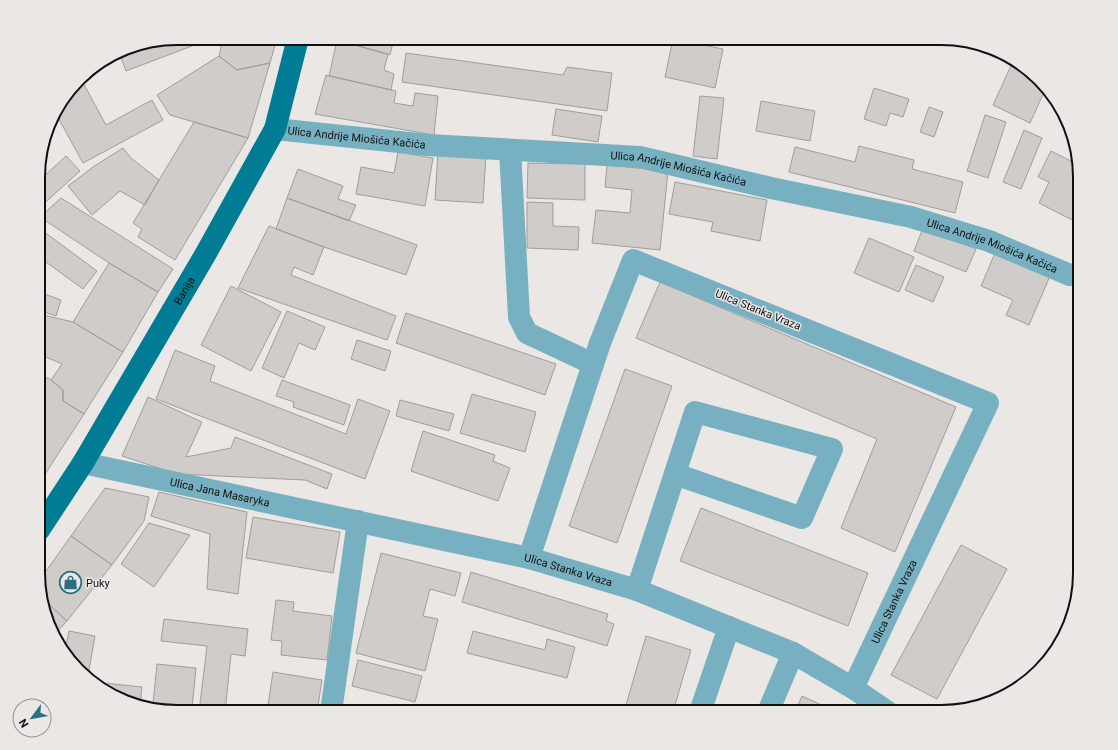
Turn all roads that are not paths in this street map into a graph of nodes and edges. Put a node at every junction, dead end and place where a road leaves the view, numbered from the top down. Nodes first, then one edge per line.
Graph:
1 (296, 45) edge
2 (275, 129) junction
3 (510, 150) junction
4 (1070, 275) dead end
5 (593, 364) junction
6 (83, 462) junction
7 (675, 474) junction
8 (45, 521) edge
9 (358, 521) junction
10 (529, 558) junction
11 (636, 590) junction
12 (729, 627) junction
13 (793, 653) junction
14 (853, 688) junction
15 (332, 705) edge
16 (702, 705) edge
17 (771, 705) edge
18 (878, 705) edge

1 - 2 main road, Banija
2 - 3 street, Ulica Andrije Miošića Kačića
2 - 6 main road, Banija
3 - 4 street, Ulica Andrije Miošića Kačića
3 - 5 street
5 - 10 street, Ulica Stanka Vraza
5 - 14 street, Ulica Stanka Vraza
6 - 8 main road, Banija
6 - 9 street, Ulica Jana Masaryka
7 - 7 street
7 - 11 street
9 - 10 street, Ulica Jana Masaryka
9 - 15 street
10 - 11 street, Ulica Stanka Vraza
11 - 12 street, Ulica Stanka Vraza
12 - 13 street, Ulica Stanka Vraza
12 - 16 street
13 - 14 street, Ulica Stanka Vraza
13 - 17 street
14 - 18 street, Ulica Stanka Vraza

